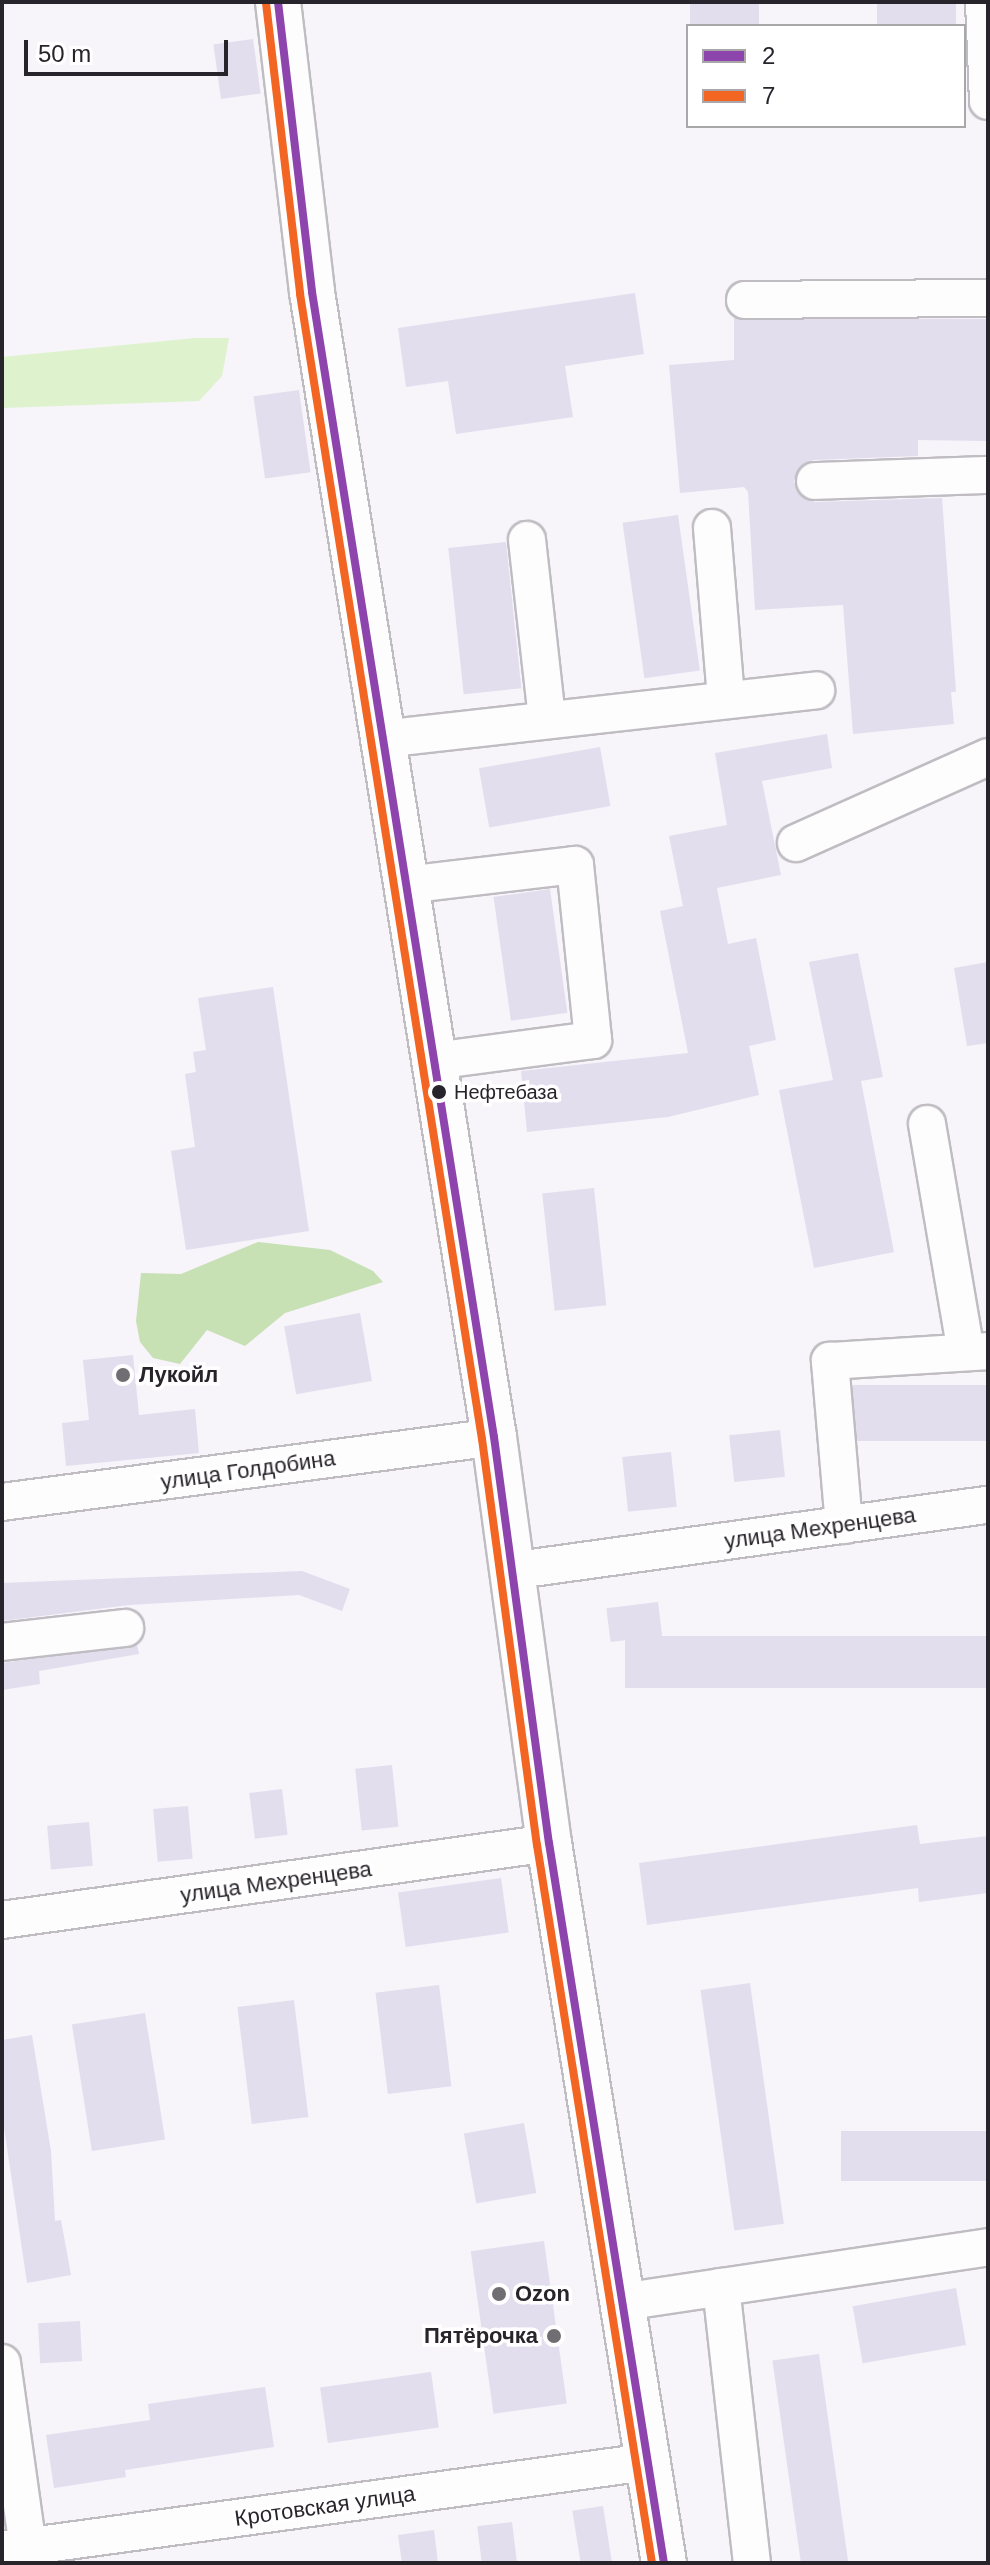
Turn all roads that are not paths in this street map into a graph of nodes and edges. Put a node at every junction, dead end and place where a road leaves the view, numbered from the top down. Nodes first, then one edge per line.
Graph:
1 (278, 2) edge
2 (984, 2) edge
3 (988, 101) edge
4 (988, 298) edge
5 (745, 300) dead end
6 (988, 475) edge
7 (815, 481) dead end
8 (712, 528) dead end
9 (527, 540) dead end
10 (816, 690) dead end
11 (726, 699) junction
12 (547, 719) junction
13 (382, 739) junction
14 (988, 757) edge
15 (796, 843) dead end
16 (405, 885) junction
17 (434, 1061) junction
18 (927, 1124) dead end
19 (977, 1352) edge
20 (494, 1437) junction
21 (2, 1502) edge
22 (988, 1505) edge
23 (844, 1525) junction
24 (510, 1571) junction
25 (125, 1628) dead end
26 (2, 1642) edge
27 (549, 1843) junction
28 (2, 1920) edge
29 (988, 2247) edge
30 (721, 2287) junction
31 (622, 2302) junction
32 (2, 2363) edge
33 (647, 2462) junction
34 (20, 2553) edge
35 (664, 2563) edge
36 (752, 2563) edge

1 - 13 main road
2 - 3 street
4 - 5 street
6 - 7 street
8 - 11 street
9 - 12 street
10 - 11 street
11 - 12 street
12 - 13 street
13 - 16 main road
14 - 15 street
16 - 17 main road
16 - 17 street
17 - 20 main road
18 - 19 street
19 - 23 street
20 - 21 street, улица Голдобина
20 - 24 main road
22 - 23 street, улица Мехренцева
23 - 24 street, улица Мехренцева
24 - 27 main road
25 - 26 street
27 - 28 street, улица Мехренцева
27 - 31 main road
29 - 30 street
30 - 31 street
30 - 36 street
31 - 33 main road
32 - 34 street
33 - 34 street, Кротовская улица
33 - 35 main road

